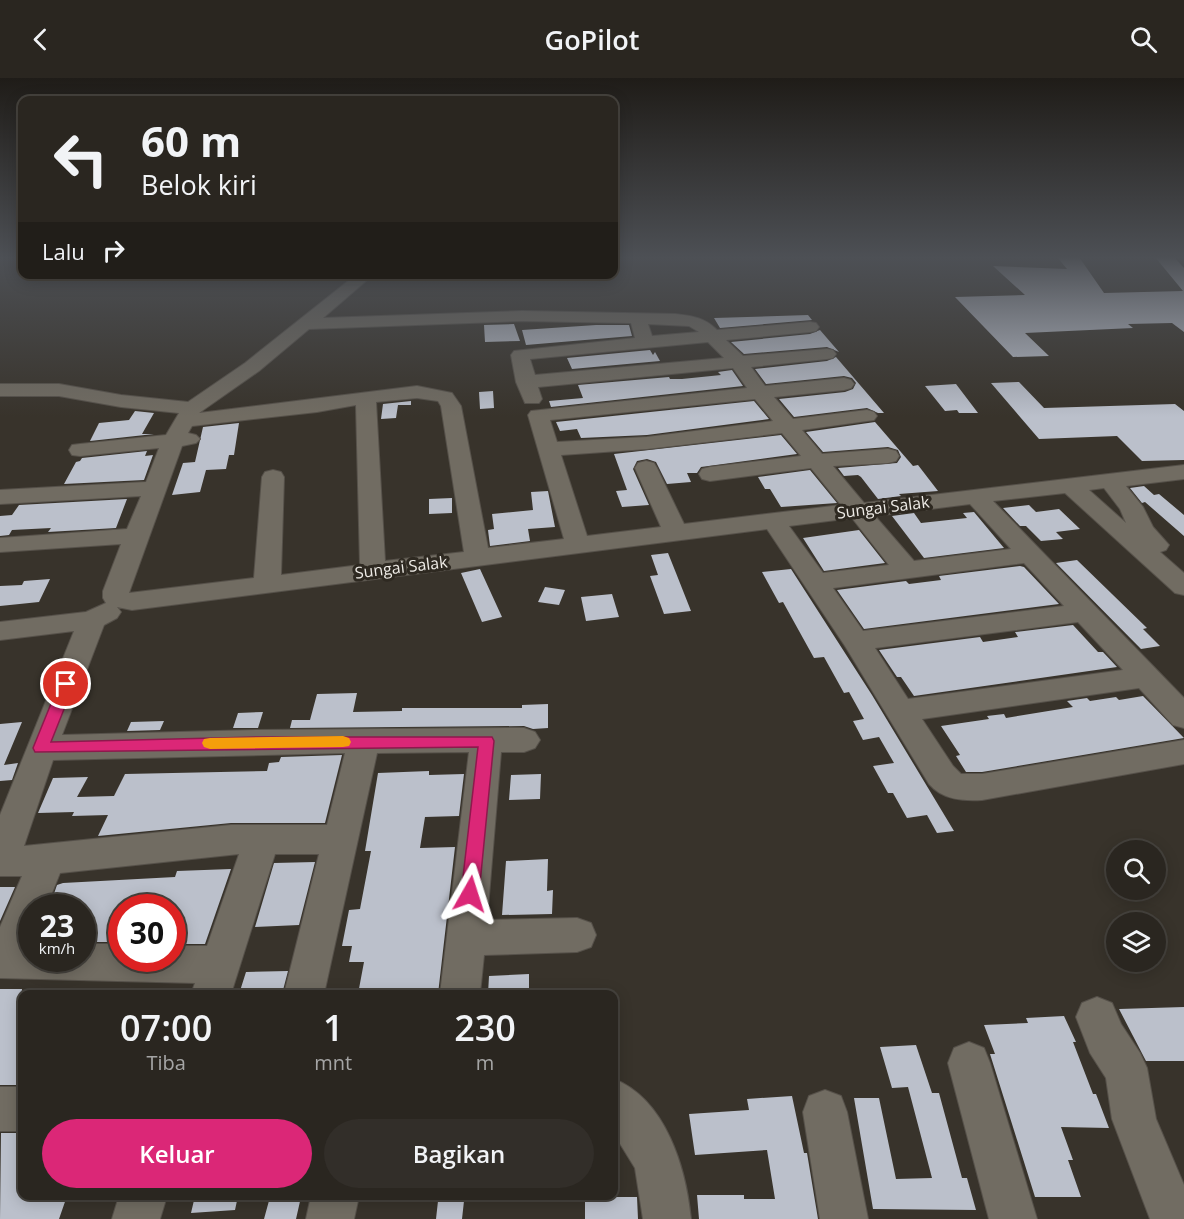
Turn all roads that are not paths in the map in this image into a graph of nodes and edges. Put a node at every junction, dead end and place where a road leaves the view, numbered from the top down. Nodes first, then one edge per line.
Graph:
1 (324, 310) edge
2 (638, 318) junction
3 (308, 324) junction
4 (810, 327) dead end
5 (713, 336) junction
6 (645, 342) junction
7 (827, 354) dead end
8 (739, 363) junction
9 (526, 382) junction
10 (844, 384) dead end
11 (0, 390) edge
12 (760, 393) junction
13 (366, 407) junction
14 (538, 415) junction
15 (867, 416) dead end
16 (182, 423) junction
17 (787, 425) junction
18 (547, 449) junction
19 (80, 450) dead end
20 (888, 456) dead end
21 (817, 461) junction
22 (646, 468) dead end
23 (1184, 472) edge
24 (710, 474) dead end
25 (273, 477) dead end
26 (1109, 480) junction
27 (1070, 485) junction
28 (154, 488) junction
29 (975, 496) junction
30 (0, 497) edge
31 (857, 510) junction
32 (772, 520) junction
33 (676, 532) junction
34 (136, 536) junction
35 (0, 545) edge
36 (578, 545) junction
37 (1031, 555) junction
38 (477, 557) junction
39 (1184, 570) edge
40 (373, 571) junction
41 (908, 571) junction
42 (816, 582) junction
43 (267, 585) junction
44 (1184, 587) edge
45 (124, 602) junction
46 (1086, 612) junction
47 (92, 620) junction
48 (0, 631) edge
49 (856, 641) junction
50 (1148, 677) junction
51 (900, 711) junction
52 (1184, 717) edge
53 (364, 741) junction
54 (486, 741) junction
55 (524, 741) dead end
56 (41, 748) junction
57 (1184, 752) edge
58 (340, 839) junction
59 (262, 840) junction
60 (48, 859) junction
61 (1, 861) edge
62 (577, 935) dead end
63 (466, 938) junction
64 (2, 960) edge
65 (215, 980) edge
66 (305, 990) edge
67 (460, 990) edge
68 (1097, 1017) dead end
69 (969, 1063) dead end
70 (618, 1105) edge
71 (0, 1109) edge
72 (18, 1109) edge
73 (825, 1112) dead end
74 (142, 1200) edge
75 (334, 1200) edge
76 (667, 1209) edge
77 (136, 1219) edge
78 (330, 1219) edge
79 (844, 1219) edge
80 (1013, 1219) edge
81 (1174, 1219) edge

1 - 3 street
2 - 3 street
2 - 5 street
2 - 6 street
3 - 16 street
4 - 5 street
5 - 6 street
5 - 8 street
6 - 9 street
7 - 8 street
8 - 9 street
8 - 12 street
9 - 14 street
10 - 12 street
11 - 16 street
12 - 14 street
12 - 17 street
13 - 16 street
13 - 38 street
13 - 40 street
14 - 18 street
15 - 17 street
16 - 19 street
16 - 28 street
17 - 18 street
17 - 21 street
18 - 36 street
20 - 21 street
21 - 24 street
21 - 31 street
22 - 33 street
23 - 26 street, Sungai Salak
25 - 43 street
26 - 27 street, Sungai Salak
26 - 39 street
27 - 29 street, Sungai Salak
27 - 44 street
28 - 30 street
28 - 34 street
29 - 31 street, Sungai Salak
29 - 37 street
31 - 32 street, Sungai Salak
31 - 41 street
32 - 33 street, Sungai Salak
32 - 42 street
33 - 36 street, Sungai Salak
34 - 35 street
34 - 45 street
36 - 38 street, Sungai Salak
37 - 41 street
37 - 46 street
38 - 40 street, Sungai Salak
40 - 43 street, Sungai Salak
41 - 42 street
42 - 49 street
43 - 45 street, Sungai Salak
45 - 47 street
46 - 49 street
46 - 50 street
47 - 48 street
47 - 56 street
49 - 51 street
50 - 51 street
50 - 52 street
51 - 57 street
53 - 54 street
53 - 56 street
53 - 58 street
54 - 55 street
54 - 63 street
56 - 61 street
58 - 59 street
58 - 66 street
59 - 60 street
59 - 65 street
60 - 61 street
60 - 64 street
62 - 63 street
63 - 67 street
64 - 65 street
68 - 81 street
69 - 80 street
70 - 76 street
71 - 72 street
73 - 79 street
74 - 77 street
75 - 78 street

